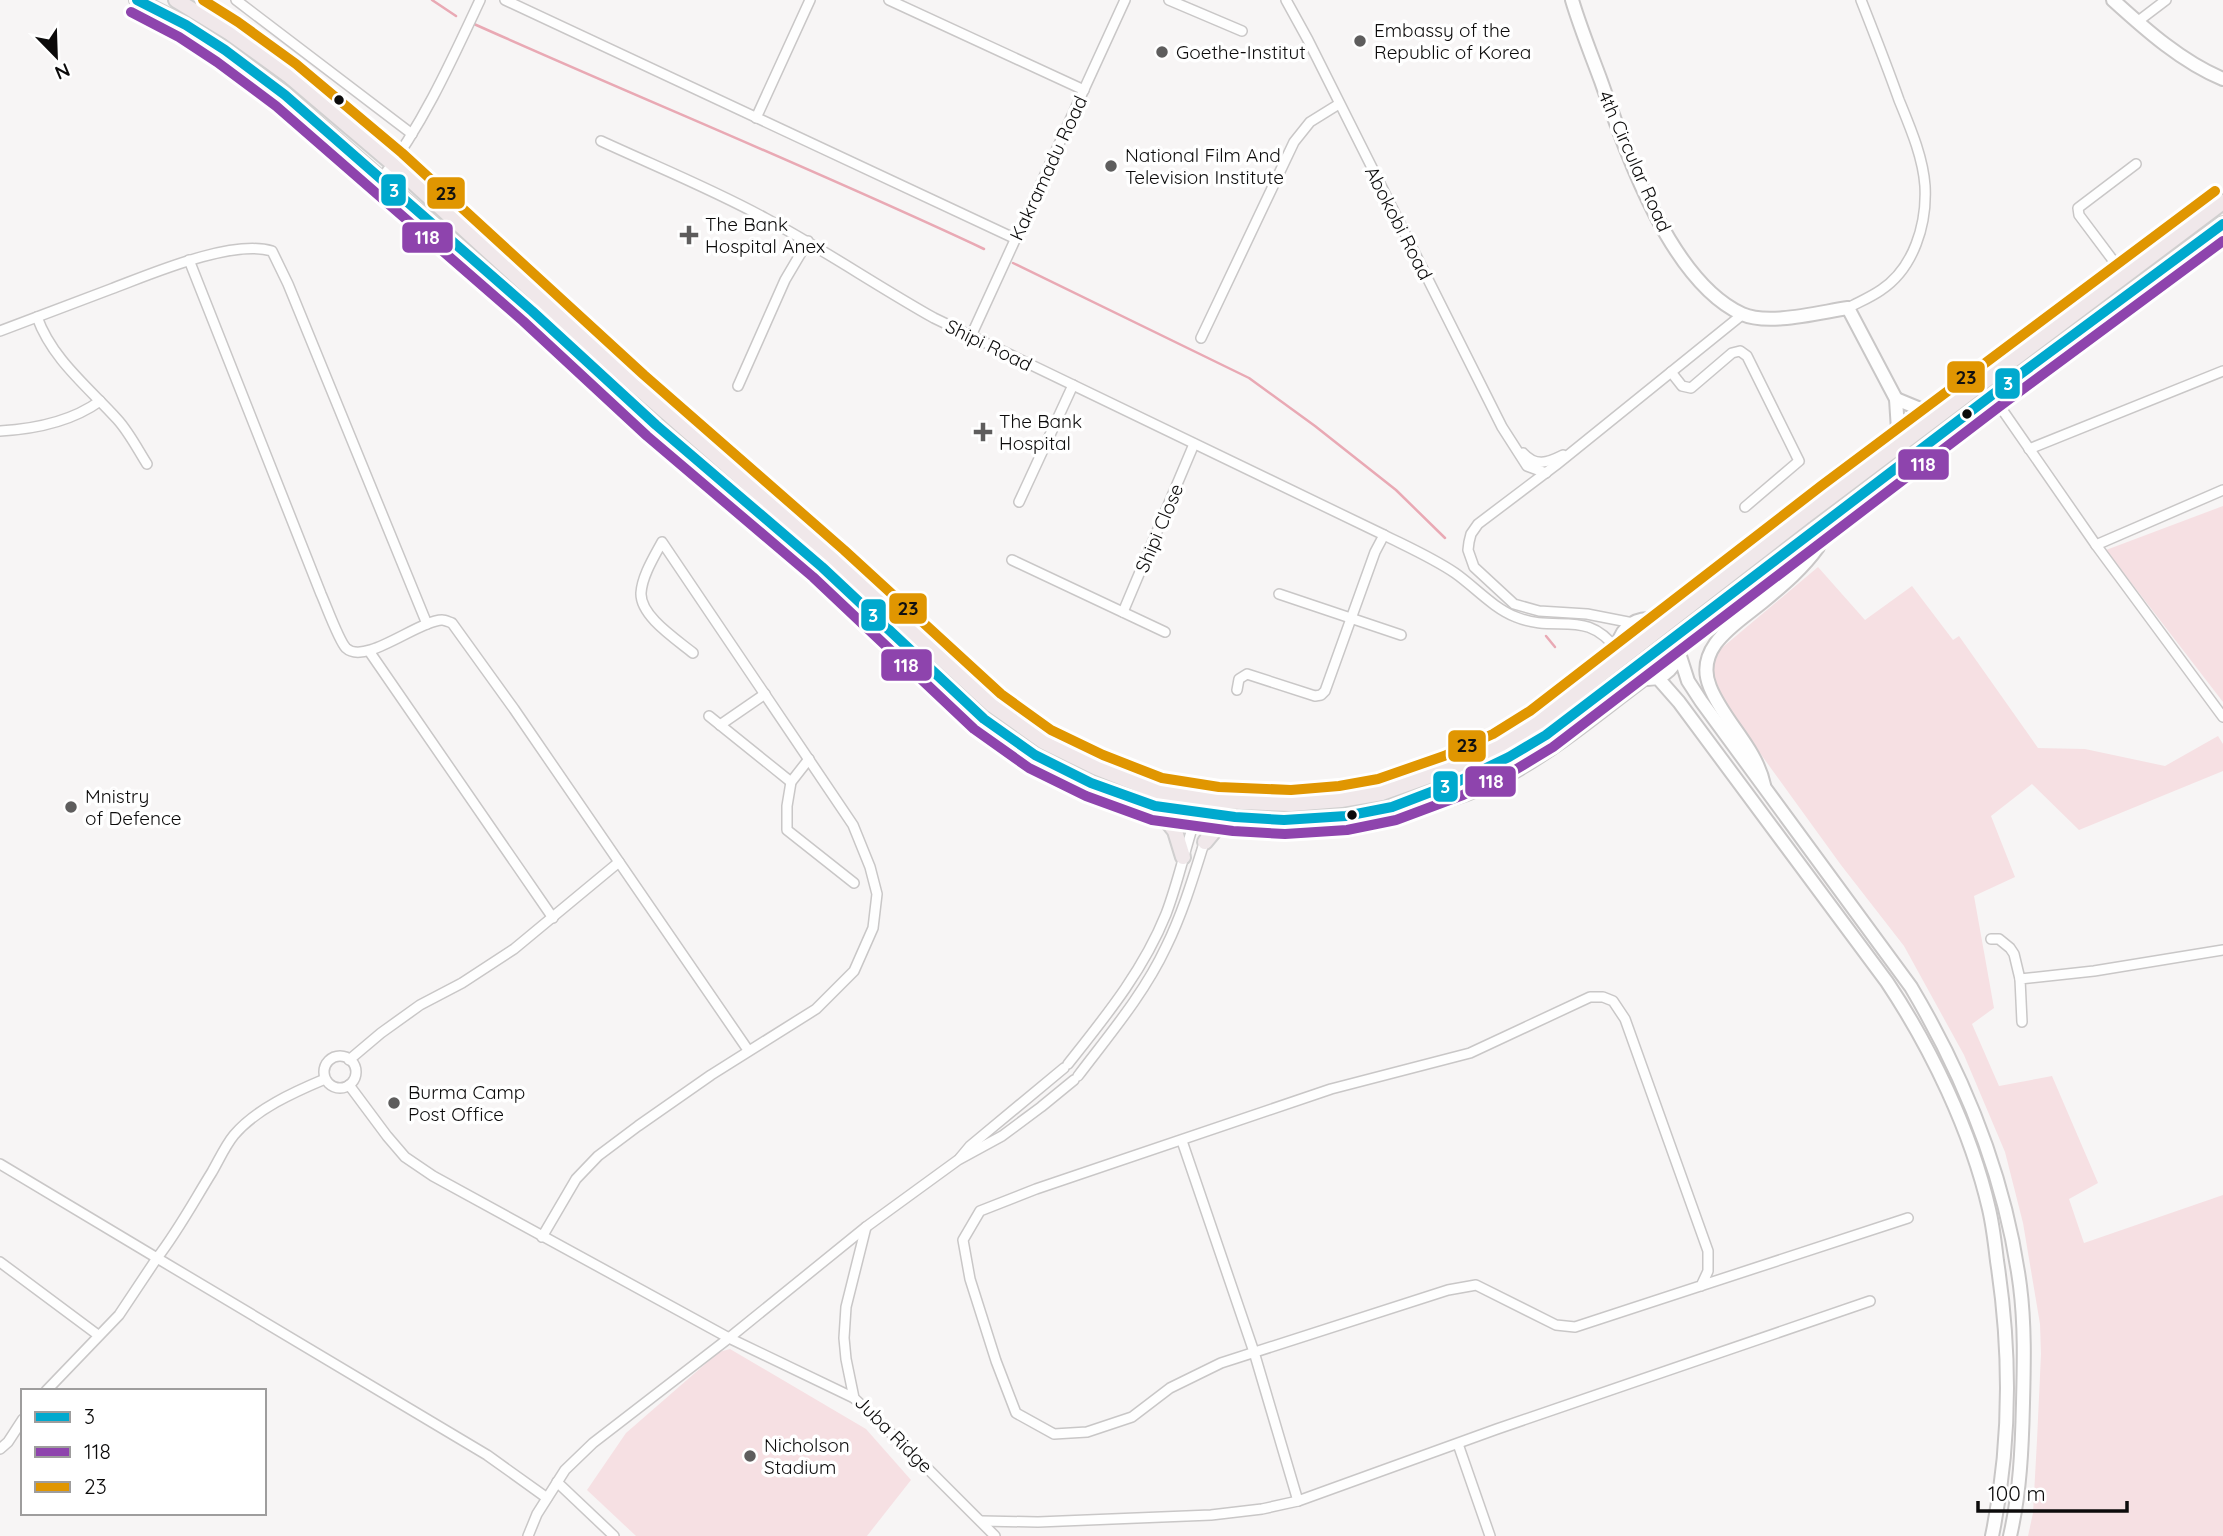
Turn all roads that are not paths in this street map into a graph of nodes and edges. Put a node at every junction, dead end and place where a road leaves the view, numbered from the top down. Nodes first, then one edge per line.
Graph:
1 (137, 0) edge
2 (176, 0) edge
3 (480, 0) edge
4 (505, 0) edge
5 (810, 0) edge
6 (889, 0) edge
7 (1125, 0) edge
8 (1169, 0) edge
9 (1286, 0) edge
10 (1573, 0) edge
11 (1861, 0) edge
12 (2113, 0) edge
13 (2166, 0) edge
14 (238, 1) edge
15 (2137, 22) junction
16 (1242, 31) dead end
17 (2223, 79) edge
18 (1084, 90) junction
19 (1339, 104) junction
20 (757, 118) junction
21 (412, 134) junction
22 (601, 141) dead end
23 (393, 164) junction
24 (2136, 164) dead end
25 (382, 178) junction
26 (2223, 202) edge
27 (2223, 224) edge
28 (2190, 226) junction
29 (1016, 239) junction
30 (808, 242) junction
31 (189, 260) junction
32 (2115, 262) junction
33 (2106, 290) junction
34 (1848, 308) junction
35 (1743, 314) junction
36 (37, 317) junction
37 (0, 331) edge
38 (971, 336) junction
39 (1201, 338) dead end
40 (2002, 369) junction
41 (2223, 371) edge
42 (1671, 372) junction
43 (1073, 385) junction
44 (738, 386) dead end
45 (1992, 395) junction
46 (1896, 399) junction
47 (100, 401) junction
48 (1926, 411) junction
49 (1898, 430) junction
50 (0, 431) edge
51 (1194, 444) junction
52 (1514, 444) junction
53 (2029, 449) junction
54 (1575, 450) junction
55 (147, 464) dead end
56 (1546, 473) junction
57 (2223, 489) edge
58 (1019, 502) dead end
59 (1745, 507) dead end
60 (1820, 533) junction
61 (1384, 535) junction
62 (2096, 545) junction
63 (1012, 560) dead end
64 (1279, 594) dead end
65 (1123, 612) junction
66 (1350, 617) junction
67 (1657, 620) junction
68 (1633, 623) junction
69 (427, 624) junction
70 (1165, 632) dead end
71 (1402, 635) dead end
72 (1678, 650) junction
73 (369, 651) junction
74 (1618, 651) junction
75 (693, 653) dead end
76 (1657, 677) junction
77 (1644, 679) junction
78 (1237, 690) dead end
79 (765, 694) junction
80 (709, 716) dead end
81 (2223, 717) edge
82 (720, 724) junction
83 (809, 759) junction
84 (791, 782) junction
85 (1766, 792) junction
86 (1382, 793) junction
87 (1155, 806) junction
88 (1199, 806) junction
89 (1392, 807) junction
90 (1215, 808) junction
91 (1235, 817) junction
92 (1205, 842) junction
93 (1183, 857) junction
94 (620, 862) junction
95 (854, 883) dead end
96 (553, 918) junction
97 (1992, 939) dead end
98 (2223, 950) edge
99 (2020, 979) junction
100 (2022, 1022) dead end
101 (748, 1050) junction
102 (349, 1060) junction
103 (325, 1079) junction
104 (349, 1085) junction
105 (1182, 1141) junction
106 (958, 1160) junction
107 (0, 1164) edge
108 (1908, 1218) dead end
109 (866, 1227) junction
110 (542, 1237) junction
111 (157, 1258) junction
112 (0, 1262) edge
113 (1701, 1286) junction
114 (1870, 1301) dead end
115 (98, 1335) junction
116 (729, 1338) junction
117 (1254, 1352) junction
118 (48, 1389) edge
119 (854, 1398) junction
120 (21, 1422) edge
121 (1458, 1444) junction
122 (0, 1449) edge
123 (557, 1482) junction
124 (547, 1498) junction
125 (1298, 1501) junction
126 (981, 1521) junction
127 (527, 1536) edge
128 (614, 1536) edge
129 (995, 1536) edge
130 (1490, 1536) edge
131 (1992, 1536) edge
132 (2010, 1536) edge

1 - 25 main road
2 - 23 main road
3 - 21 street
4 - 20 street
5 - 20 street
6 - 18 street
7 - 18 street, Kakramadu Road
8 - 16 street
9 - 19 street, Abokobi Road
10 - 35 main road, 4th Circular Road
11 - 34 street
12 - 15 main road
13 - 15 street
14 - 21 street
15 - 17 main road
18 - 29 street, Kakramadu Road
19 - 39 street
19 - 52 street, Abokobi Road
20 - 29 street
21 - 23 street
22 - 30 street, Shipi Road
23 - 25 street
23 - 88 main road
24 - 32 street
25 - 87 main road
26 - 28 main road
27 - 45 main road
28 - 32 street
28 - 33 main road
29 - 38 street, Kakramadu Road
30 - 38 street, Shipi Road
30 - 44 street
31 - 36 street
31 - 69 street
31 - 73 street
32 - 33 street
33 - 40 main road
34 - 35 main road, 4th Circular Road
34 - 46 main road
35 - 42 street, Abokobi Road
36 - 37 street
36 - 47 street
38 - 43 street, Shipi Road
40 - 48 main road
40 - 86 main road, bridge
41 - 53 street
42 - 54 street, Abokobi Road
42 - 59 street
43 - 51 street, Shipi Road
43 - 58 street
45 - 53 street
45 - 60 main road
46 - 48 main road
46 - 49 main road
47 - 50 street
47 - 55 street
48 - 49 main road
49 - 67 main road
51 - 61 street, Shipi Road
51 - 65 street, Shipi Close
52 - 54 street, Abokobi Road
52 - 56 street, Abokobi Road
53 - 62 street
54 - 56 street, Abokobi Road
56 - 68 street, Abokobi Road
57 - 62 street
60 - 72 main road
60 - 85 main road
60 - 89 main road, bridge
61 - 66 street
61 - 74 street, Shipi Road
62 - 81 street
63 - 65 street
64 - 66 street
65 - 70 street
66 - 71 street
66 - 78 street
67 - 68 main road
67 - 72 main road
68 - 74 main road
69 - 73 street
69 - 94 street
72 - 76 main road
72 - 85 main road
73 - 96 street
74 - 77 main road
74 - 86 main road
75 - 79 street
76 - 77 main road
76 - 131 main road
77 - 89 main road
79 - 82 street
79 - 83 street
80 - 82 street
82 - 84 street
83 - 84 street
83 - 101 street
84 - 95 street
85 - 132 main road
86 - 90 main road
87 - 88 main road
87 - 93 main road
88 - 90 main road
88 - 93 street
89 - 91 main road
90 - 91 main road
90 - 92 street
91 - 92 main road
92 - 106 street
93 - 106 street
94 - 96 street
94 - 101 street
96 - 102 street
97 - 99 street
98 - 99 street
99 - 100 street
101 - 110 street
102 - 103 street
102 - 104 street
103 - 104 street
103 - 111 street
104 - 110 street
105 - 113 street
105 - 117 street
105 - 117 street
106 - 109 street
107 - 111 street
108 - 113 street
109 - 116 street
109 - 119 street, Juba Ridge
110 - 116 street
111 - 115 street
111 - 124 street
112 - 115 street
113 - 117 street
114 - 121 street
115 - 118 street
116 - 119 street
116 - 123 street
117 - 125 street
119 - 126 street, Juba Ridge
120 - 122 street
121 - 125 street
121 - 130 street
123 - 124 street
123 - 128 street
124 - 127 street
125 - 126 street
126 - 129 street, Juba Ridge

